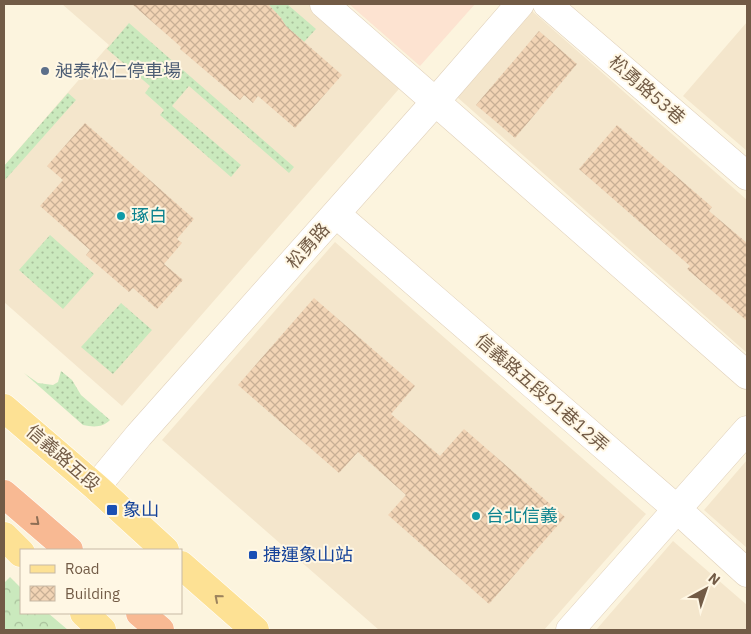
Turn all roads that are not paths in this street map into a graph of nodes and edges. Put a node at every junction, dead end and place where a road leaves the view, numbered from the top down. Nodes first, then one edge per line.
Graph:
1 (324, 4) edge
2 (520, 4) edge
3 (547, 4) edge
4 (435, 102) junction
5 (747, 176) edge
6 (336, 214) junction
7 (747, 375) edge
8 (4, 408) edge
9 (747, 430) edge
10 (96, 487) junction
11 (4, 494) edge
12 (678, 510) junction
13 (4, 536) edge
14 (68, 549) edge
15 (164, 549) edge
16 (20, 552) edge
17 (182, 566) edge
18 (747, 573) edge
19 (85, 614) edge
20 (141, 614) edge
21 (102, 630) edge
22 (160, 630) edge
23 (255, 630) edge
24 (570, 630) edge

1 - 4 street
2 - 4 street, 松勇路
3 - 5 street, 松勇路53巷
4 - 6 street, 松勇路
4 - 7 street
6 - 10 street, 松勇路
6 - 12 street, 信義路五段91巷12弄
8 - 10 main road, 信義路五段
9 - 12 street
10 - 15 main road, 信義路五段
11 -> 14 highway
12 - 18 street, 信義路五段91巷12弄
12 - 24 street
13 - 16 main road
23 -> 17 main road
19 - 21 main road
20 - 22 highway

